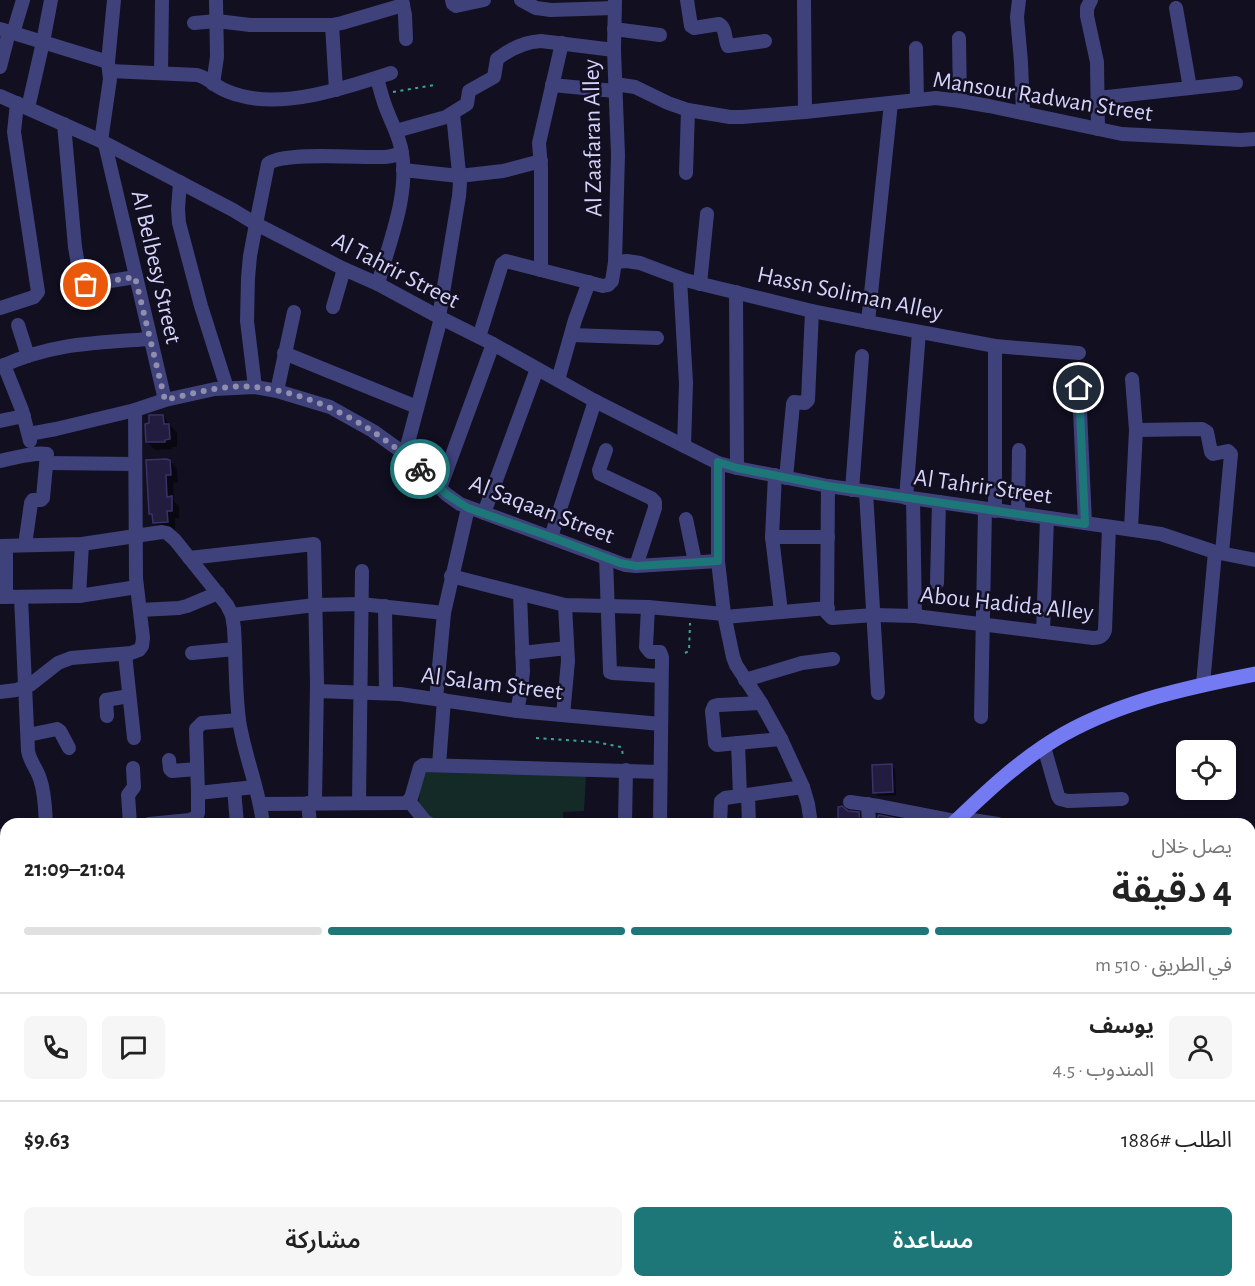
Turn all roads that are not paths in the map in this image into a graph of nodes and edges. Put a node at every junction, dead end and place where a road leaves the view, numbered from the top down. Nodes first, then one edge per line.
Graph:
1 (22, 0) edge
2 (51, 0) edge
3 (114, 0) edge
4 (162, 0) edge
5 (216, 0) edge
6 (452, 0) edge
7 (484, 0) edge
8 (521, 0) edge
9 (687, 0) edge
10 (804, 0) edge
11 (1019, 0) edge
12 (1091, 0) edge
13 (403, 3) edge
14 (615, 4) edge
15 (1176, 9) dead end
16 (217, 21) junction
17 (194, 22) dead end
18 (332, 24) junction
19 (614, 29) junction
20 (8, 31) edge
21 (660, 35) dead end
22 (959, 38) dead end
23 (406, 39) dead end
24 (765, 41) dead end
25 (43, 42) junction
26 (562, 43) junction
27 (916, 48) dead end
28 (614, 50) junction
29 (109, 66) junction
30 (0, 67) edge
31 (391, 73) dead end
32 (161, 74) junction
33 (377, 78) junction
34 (1236, 83) dead end
35 (213, 84) junction
36 (552, 85) junction
37 (615, 88) junction
38 (1190, 88) junction
39 (336, 90) junction
40 (0, 96) edge
41 (1098, 98) junction
42 (916, 100) junction
43 (960, 101) junction
44 (891, 103) junction
45 (22, 106) junction
46 (688, 110) junction
47 (805, 112) junction
48 (1023, 113) junction
49 (453, 114) junction
50 (64, 124) junction
51 (1098, 129) junction
52 (396, 132) junction
53 (1255, 139) edge
54 (103, 143) junction
55 (402, 153) junction
56 (541, 161) junction
57 (403, 170) junction
58 (686, 173) dead end
59 (459, 176) junction
60 (180, 182) junction
61 (707, 214) dead end
62 (256, 224) junction
63 (344, 269) junction
64 (614, 269) junction
65 (541, 270) junction
66 (135, 277) junction
67 (680, 279) junction
68 (589, 282) junction
69 (378, 284) junction
70 (699, 284) junction
71 (736, 292) junction
72 (333, 307) dead end
73 (0, 308) edge
74 (812, 311) junction
75 (294, 312) dead end
76 (440, 318) junction
77 (868, 322) junction
78 (18, 325) dead end
79 (919, 332) junction
80 (571, 335) junction
81 (479, 337) junction
82 (657, 338) dead end
83 (150, 339) junction
84 (493, 344) junction
85 (995, 346) junction
86 (1079, 352) dead end
87 (284, 353) junction
88 (28, 356) junction
89 (862, 356) dead end
90 (2, 366) edge
91 (537, 369) junction
92 (1132, 379) dead end
93 (558, 380) junction
94 (255, 387) junction
95 (227, 388) junction
96 (1079, 388) dead end
97 (277, 391) junction
98 (165, 400) junction
99 (596, 401) junction
100 (417, 407) junction
101 (135, 410) junction
102 (24, 416) junction
103 (0, 421) edge
104 (1136, 430) junction
105 (29, 434) junction
106 (684, 446) junction
107 (606, 450) dead end
108 (1019, 450) dead end
109 (405, 454) junction
110 (43, 457) junction
111 (0, 461) edge
112 (718, 462) junction
113 (135, 464) junction
114 (737, 468) junction
115 (781, 477) junction
116 (828, 486) junction
117 (440, 488) junction
118 (859, 491) junction
119 (910, 498) junction
120 (939, 502) junction
121 (468, 508) junction
122 (990, 510) junction
123 (484, 513) junction
124 (1018, 514) junction
125 (1047, 518) junction
126 (686, 519) dead end
127 (1085, 524) junction
128 (1108, 527) junction
129 (1131, 529) junction
130 (135, 536) junction
131 (551, 537) junction
132 (772, 537) junction
133 (828, 537) junction
134 (82, 544) junction
135 (25, 545) junction
136 (3, 546) edge
137 (1219, 552) junction
138 (189, 558) junction
139 (606, 558) junction
140 (1255, 560) edge
141 (718, 561) junction
142 (696, 562) junction
143 (636, 566) junction
144 (362, 571) dead end
145 (451, 576) junction
146 (937, 583) dead end
147 (137, 587) junction
148 (218, 593) junction
149 (520, 594) junction
150 (79, 596) junction
151 (3, 597) edge
152 (21, 597) junction
153 (361, 604) junction
154 (565, 604) junction
155 (315, 605) junction
156 (385, 606) junction
157 (607, 606) junction
158 (648, 607) junction
159 (140, 610) junction
160 (781, 612) junction
161 (444, 613) junction
162 (831, 613) junction
163 (232, 615) junction
164 (874, 615) junction
165 (725, 616) junction
166 (915, 616) junction
167 (983, 625) junction
168 (1043, 632) junction
169 (567, 648) junction
170 (235, 649) junction
171 (522, 653) junction
172 (125, 654) junction
173 (192, 654) dead end
174 (833, 659) dead end
175 (1255, 674) edge
176 (661, 676) junction
177 (745, 680) junction
178 (1203, 684) junction
179 (25, 687) junction
180 (317, 690) junction
181 (0, 692) edge
182 (361, 692) junction
183 (386, 693) junction
184 (878, 693) dead end
185 (129, 696) junction
186 (440, 700) junction
187 (761, 703) junction
188 (517, 711) junction
189 (563, 715) junction
190 (107, 716) dead end
191 (981, 717) dead end
192 (239, 720) junction
193 (661, 724) junction
194 (28, 735) junction
195 (134, 738) dead end
196 (781, 739) junction
197 (738, 743) junction
198 (1044, 747) junction
199 (69, 748) dead end
200 (169, 759) dead end
201 (439, 765) junction
202 (134, 768) dead end
203 (196, 769) junction
204 (625, 770) junction
205 (660, 772) junction
206 (255, 787) junction
207 (803, 787) junction
208 (234, 789) junction
209 (198, 793) junction
210 (744, 796) junction
211 (1122, 799) dead end
212 (409, 801) junction
213 (850, 802) dead end
214 (312, 803) junction
215 (359, 803) junction
216 (260, 804) junction
217 (868, 804) junction
218 (46, 818) edge
219 (130, 818) edge
220 (195, 818) edge
221 (236, 818) edge
222 (262, 818) edge
223 (311, 818) edge
224 (423, 818) edge
225 (625, 818) edge
226 (660, 818) edge
227 (720, 818) edge
228 (748, 818) edge
229 (810, 818) edge
230 (869, 818) edge
231 (940, 818) edge
232 (959, 818) edge

1 - 20 street
2 - 25 street
3 - 29 street
4 - 32 street
5 - 16 street
6 - 7 street
8 - 14 street
9 - 24 street
10 - 47 street
11 - 48 street
12 - 41 street
13 - 18 street
13 - 23 street
14 - 19 street, Al Zaafaran Alley
15 - 38 street
16 - 17 street
16 - 18 street
16 - 35 street
18 - 39 street
19 - 21 street
19 - 28 street, Al Zaafaran Alley
20 - 25 street
20 - 30 street
22 - 43 street
25 - 29 street
25 - 45 street
26 - 28 street
26 - 36 street
26 - 49 street
27 - 42 street
28 - 37 street, Al Zaafaran Alley
29 - 32 street
29 - 54 street
31 - 33 street
32 - 35 street
33 - 39 street
33 - 52 street
34 - 38 street
35 - 39 street
36 - 37 street, Mansour Radwan Street
36 - 56 street
37 - 46 street, Mansour Radwan Street
37 - 64 street, Al Zaafaran Alley
38 - 41 street
40 - 45 street, Al Tahrir Street
41 - 51 street
42 - 43 street, Mansour Radwan Street
42 - 44 street, Mansour Radwan Street
43 - 48 street, Mansour Radwan Street
44 - 47 street, Mansour Radwan Street
44 - 77 street
45 - 50 street, Al Tahrir Street
45 - 73 street
46 - 47 street, Mansour Radwan Street
46 - 58 street
48 - 51 street, Mansour Radwan Street
49 - 52 street
49 - 59 street
50 - 54 street, Al Tahrir Street
50 - 66 street
51 - 53 street, Mansour Radwan Street
52 - 55 street
54 - 60 street, Al Tahrir Street
54 - 66 street, Al Belbesy Street
55 - 57 street
55 - 62 street
56 - 59 street
56 - 65 street
57 - 59 street
57 - 69 street
59 - 76 street
60 - 62 street, Al Tahrir Street
60 - 95 street
61 - 70 street
62 - 63 street, Al Tahrir Street
62 - 94 street
63 - 69 street, Al Tahrir Street
63 - 72 street
64 - 67 street, Hassn Soliman Alley
64 - 68 street, Hassn Soliman Alley
65 - 68 street
65 - 81 street
66 - 83 street, Al Belbesy Street
67 - 70 street, Hassn Soliman Alley
67 - 106 street
68 - 80 street
69 - 76 street, Al Tahrir Street
70 - 71 street, Hassn Soliman Alley
71 - 74 street, Hassn Soliman Alley
71 - 114 street
74 - 77 street, Hassn Soliman Alley
74 - 115 street
75 - 87 street
76 - 81 street, Al Tahrir Street
76 - 100 street
77 - 79 street, Hassn Soliman Alley
78 - 88 street
79 - 85 street, Hassn Soliman Alley
79 - 119 street
80 - 82 street
80 - 93 street
81 - 84 street, Al Tahrir Street
83 - 88 street
83 - 98 street, Al Belbesy Street
84 - 91 street, Al Tahrir Street
84 - 117 street
85 - 86 street, Hassn Soliman Alley
85 - 122 street
87 - 97 street
87 - 100 street
88 - 90 street
89 - 118 street
90 - 102 street
91 - 93 street, Al Tahrir Street
91 - 123 street
92 - 104 street
93 - 99 street, Al Tahrir Street
94 - 95 street, Al Saqaan Street
94 - 97 street, Al Saqaan Street
95 - 98 street, Al Saqaan Street
96 - 127 street
97 - 109 street, Al Saqaan Street
98 - 101 street, Al Saqaan Street
99 - 106 street, Al Tahrir Street
99 - 131 street
100 - 109 street
101 - 105 street, Al Saqaan Street
101 - 113 street
102 - 103 street
102 - 105 street
104 - 129 street
104 - 137 street
105 - 110 street
106 - 112 street, Al Tahrir Street
107 - 143 street
108 - 124 street
109 - 117 street, Al Saqaan Street
110 - 111 street
110 - 113 street
110 - 135 street
112 - 114 street, Al Tahrir Street
112 - 141 street
113 - 130 street
114 - 115 street, Al Tahrir Street
115 - 116 street, Al Tahrir Street
115 - 132 street
116 - 118 street, Al Tahrir Street
116 - 133 street
117 - 121 street, Al Saqaan Street
118 - 119 street, Al Tahrir Street
118 - 164 street
119 - 120 street, Al Tahrir Street
119 - 166 street
120 - 122 street, Al Tahrir Street
120 - 146 street
121 - 123 street, Al Saqaan Street
121 - 145 street
122 - 124 street, Al Tahrir Street
122 - 167 street
123 - 131 street, Al Saqaan Street
124 - 125 street, Al Tahrir Street
125 - 127 street, Al Tahrir Street
125 - 168 street
126 - 142 street
127 - 128 street, Al Tahrir Street
128 - 129 street, Al Tahrir Street
128 - 168 street, Abou Hadida Alley
129 - 137 street, Al Tahrir Street
130 - 134 street
130 - 138 street
130 - 147 street
131 - 139 street, Al Saqaan Street
132 - 133 street
132 - 160 street
133 - 162 street
134 - 135 street
134 - 150 street
135 - 136 street
136 - 151 street
137 - 140 street, Al Tahrir Street
137 - 178 street
138 - 148 street
138 - 155 street
139 - 143 street, Al Saqaan Street
139 - 157 street
141 - 142 street, Al Saqaan Street
141 - 165 street
142 - 143 street, Al Saqaan Street
144 - 153 street
145 - 149 street, Abou Hadida Alley
145 - 161 street
147 - 150 street
147 - 159 street
148 - 159 street
148 - 163 street
149 - 154 street, Abou Hadida Alley
149 - 171 street
150 - 152 street
151 - 152 street
152 - 179 street
153 - 155 street
153 - 156 street
153 - 182 street
154 - 157 street, Abou Hadida Alley
154 - 169 street
155 - 163 street
155 - 180 street
156 - 161 street
156 - 183 street
157 - 158 street, Abou Hadida Alley
157 - 176 street
158 - 165 street, Abou Hadida Alley
158 - 176 street
159 - 172 street
160 - 162 street, Abou Hadida Alley
160 - 165 street, Abou Hadida Alley
161 - 186 street
162 - 164 street, Abou Hadida Alley
163 - 170 street
164 - 166 street, Abou Hadida Alley
164 - 184 street
165 - 177 street
166 - 167 street, Abou Hadida Alley
167 - 168 street, Abou Hadida Alley
167 - 191 street
169 - 171 street
169 - 189 street
170 - 173 street
170 - 192 street
171 - 188 street
172 - 179 street
172 - 185 street
174 - 177 street
175 - 178 main road
176 - 193 street
177 - 187 street
178 - 198 main road
179 - 181 street
179 - 194 street
180 - 182 street, Al Salam Street
180 - 214 street
182 - 183 street, Al Salam Street
182 - 215 street
183 - 186 street, Al Salam Street
185 - 190 street
185 - 195 street
186 - 188 street, Al Salam Street
186 - 201 street
187 - 196 street
187 - 197 street
188 - 189 street, Al Salam Street
189 - 193 street, Al Salam Street
192 - 203 street
192 - 206 street
193 - 205 street
194 - 199 street
194 - 218 street
196 - 197 street
196 - 207 street
197 - 210 street
198 - 211 street
198 - 232 main road
200 - 203 street
201 - 204 street
201 - 212 street
202 - 219 street
203 - 209 street
204 - 205 street
204 - 225 street
205 - 226 street
206 - 208 street
206 - 216 street
207 - 210 street
207 - 229 street
208 - 209 street
208 - 221 street
209 - 220 street
210 - 227 street
210 - 228 street
212 - 215 street
212 - 224 street
213 - 217 street
214 - 215 street
214 - 216 street
214 - 223 street
216 - 222 street
217 - 230 street
217 - 231 street

